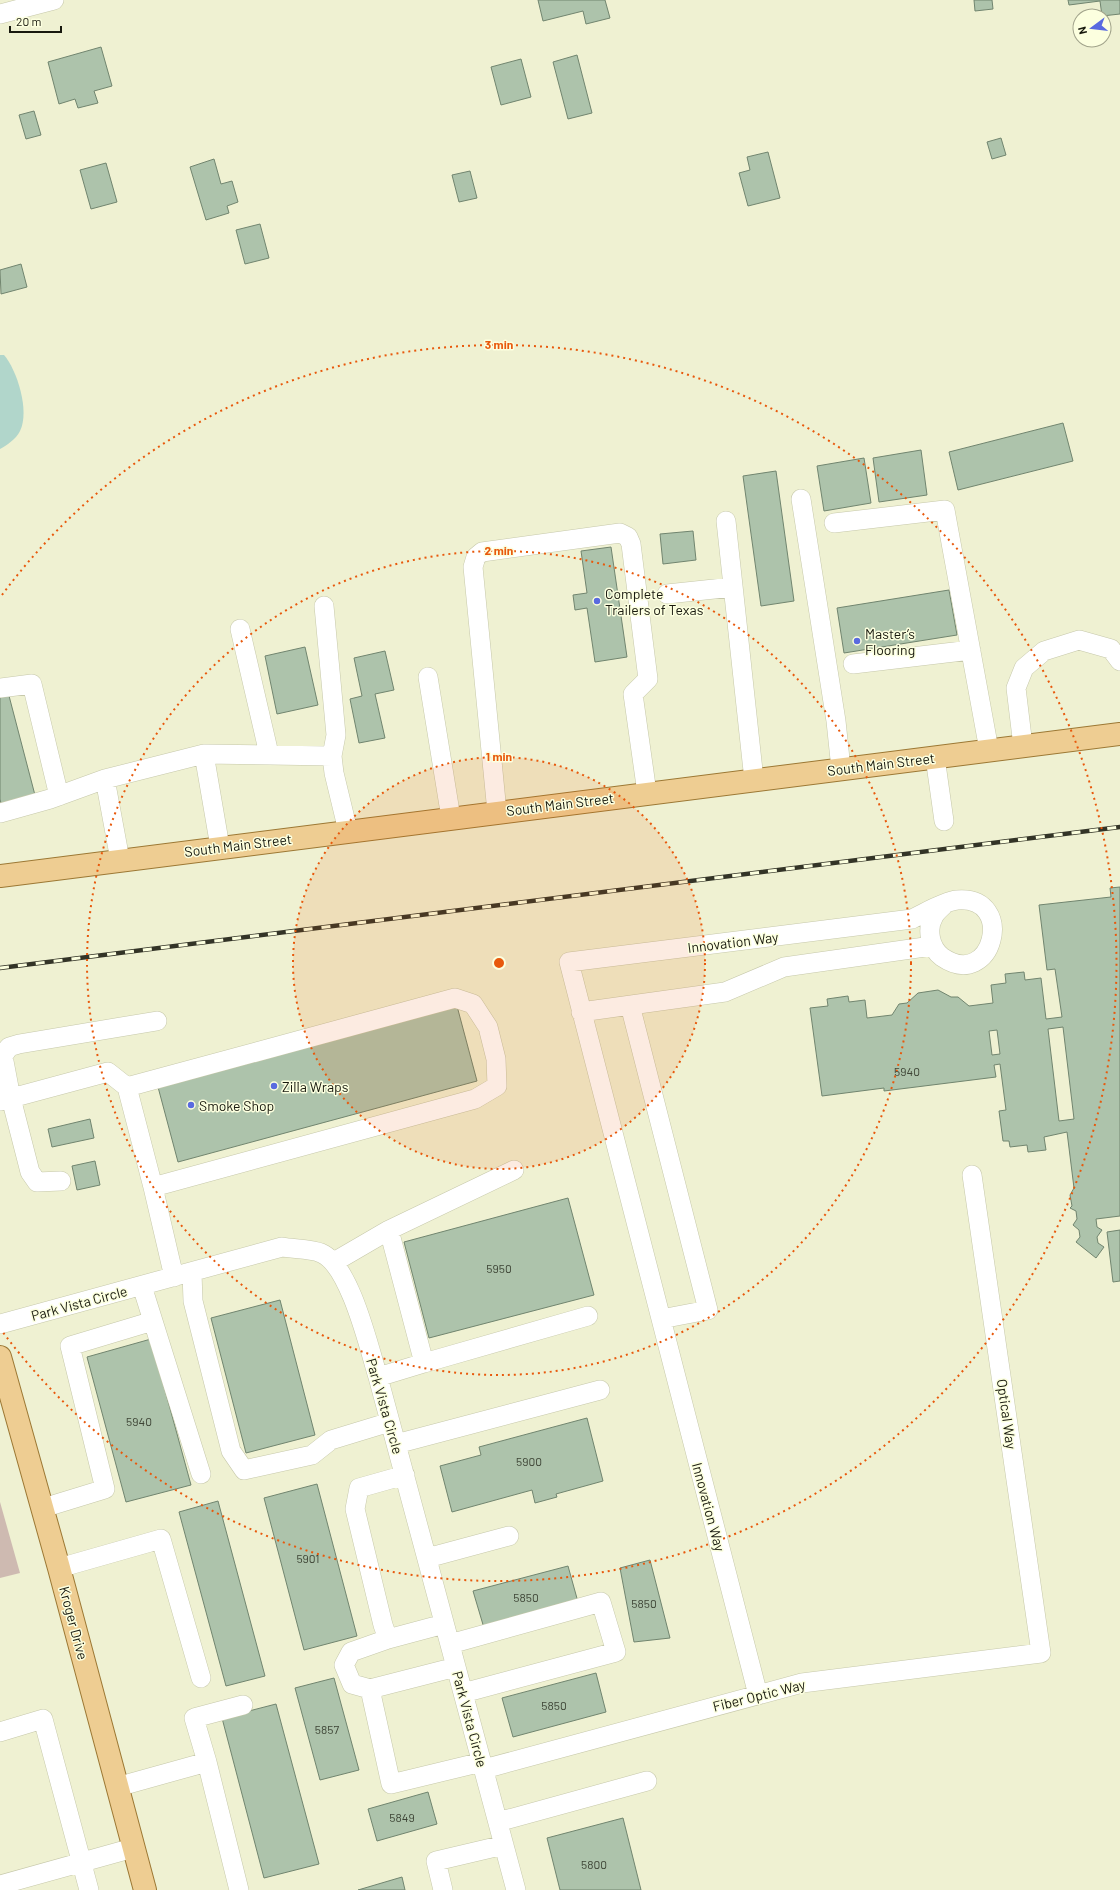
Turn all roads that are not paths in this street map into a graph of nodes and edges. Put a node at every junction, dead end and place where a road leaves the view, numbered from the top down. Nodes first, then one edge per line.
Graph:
1 (54, 0) edge
2 (0, 14) edge
3 (801, 499) dead end
4 (726, 521) dead end
5 (834, 523) dead end
6 (733, 587) junction
7 (667, 594) dead end
8 (324, 606) dead end
9 (240, 629) dead end
10 (971, 650) junction
11 (1120, 661) edge
12 (853, 664) dead end
13 (428, 677) dead end
14 (0, 688) edge
15 (1120, 734) edge
16 (1023, 746) junction
17 (989, 750) junction
18 (204, 754) junction
19 (269, 754) junction
20 (332, 756) junction
21 (935, 757) junction
22 (842, 769) junction
23 (105, 779) junction
24 (754, 780) junction
25 (647, 793) junction
26 (59, 796) junction
27 (0, 812) edge
28 (497, 812) junction
29 (451, 818) junction
30 (944, 821) dead end
31 (348, 830) junction
32 (220, 847) junction
33 (120, 860) junction
34 (1, 872) edge
35 (951, 897) junction
36 (932, 946) junction
37 (630, 1005) junction
38 (581, 1012) junction
39 (158, 1021) dead end
40 (126, 1087) junction
41 (5, 1100) edge
42 (514, 1170) dead end
43 (972, 1175) dead end
44 (61, 1181) dead end
45 (153, 1187) junction
46 (389, 1230) junction
47 (334, 1262) junction
48 (183, 1275) junction
49 (142, 1286) junction
50 (588, 1316) dead end
51 (660, 1319) junction
52 (153, 1321) junction
53 (0, 1324) edge
54 (0, 1357) edge
55 (424, 1363) junction
56 (378, 1377) junction
57 (600, 1390) dead end
58 (390, 1422) junction
59 (396, 1444) junction
60 (201, 1474) dead end
61 (405, 1475) junction
62 (43, 1508) junction
63 (509, 1536) dead end
64 (427, 1558) junction
65 (59, 1568) junction
66 (444, 1624) junction
67 (388, 1639) junction
68 (450, 1644) junction
69 (1041, 1653) joint
70 (456, 1667) junction
71 (201, 1678) dead end
72 (370, 1689) junction
73 (463, 1693) junction
74 (758, 1695) junction
75 (243, 1705) dead end
76 (0, 1732) edge
77 (207, 1762) junction
78 (483, 1766) junction
79 (646, 1781) dead end
80 (117, 1787) junction
81 (498, 1822) junction
82 (504, 1845) junction
83 (134, 1848) junction
84 (82, 1864) junction
85 (0, 1885) edge
86 (89, 1890) edge
87 (144, 1890) edge
88 (239, 1890) edge
89 (443, 1890) edge
90 (516, 1890) edge

1 - 2 street
3 - 22 street
4 - 6 street
5 - 10 street
6 - 7 street
6 - 24 street
8 - 20 street
9 - 19 street
10 - 12 street
10 - 17 street
11 - 16 street
13 - 29 street
14 - 26 street
15 - 16 main road, South Main Street
16 - 17 main road, South Main Street
17 - 21 main road, South Main Street
18 - 19 street
18 - 23 street
18 - 32 street
19 - 20 street
20 - 31 street
21 - 22 main road, South Main Street
21 - 30 street
22 - 24 main road, South Main Street
23 - 26 street
23 - 33 street
24 - 25 main road, South Main Street
25 - 28 main road, South Main Street
25 - 28 street
26 - 27 street
28 - 29 main road, South Main Street
29 - 31 main road, South Main Street
31 - 32 main road, South Main Street
32 - 33 main road, South Main Street
33 - 34 main road, South Main Street
35 - 36 street
35 - 36 street
35 - 38 street, Innovation Way
36 - 37 street
37 - 38 street
37 - 51 street
38 - 51 street, Innovation Way
39 - 41 street
40 - 41 street
40 - 45 street
40 - 45 street
41 - 44 street
42 - 46 street
43 - 69 street, Optical Way
45 - 48 street
46 - 47 street
46 - 55 street
47 - 48 street, Park Vista Circle
47 - 56 street, Park Vista Circle
48 - 49 street, Park Vista Circle
48 - 58 street
49 - 52 street
49 - 53 street, Park Vista Circle
50 - 55 street
51 - 74 street, Innovation Way
52 - 60 street
52 - 62 street
54 - 62 main road, Kroger Drive
55 - 56 street
56 - 58 street, Park Vista Circle
57 - 59 street
58 - 59 street, Park Vista Circle
59 - 61 street, Park Vista Circle
61 - 64 street, Park Vista Circle
61 - 67 street
62 - 65 main road, Kroger Drive
63 - 64 street
64 - 66 street, Park Vista Circle
65 - 71 street
65 - 80 main road, Kroger Drive
66 - 67 street
66 - 68 street, Park Vista Circle
67 - 72 street
68 - 70 street, Park Vista Circle
68 - 73 street
69 - 74 street, Fiber Optic Way
70 - 72 street
70 - 73 street, Park Vista Circle
72 - 78 street, Fiber Optic Way
73 - 78 street, Park Vista Circle
74 - 78 street, Fiber Optic Way
75 - 77 street
76 - 84 street
77 - 80 street
77 - 88 street
78 - 81 street, Park Vista Circle
79 - 81 street
80 - 83 main road, Kroger Drive
81 - 82 street, Park Vista Circle
82 - 89 street
82 - 90 street, Park Vista Circle
83 - 84 street
83 - 87 main road, Kroger Drive
84 - 85 street
84 - 86 street

